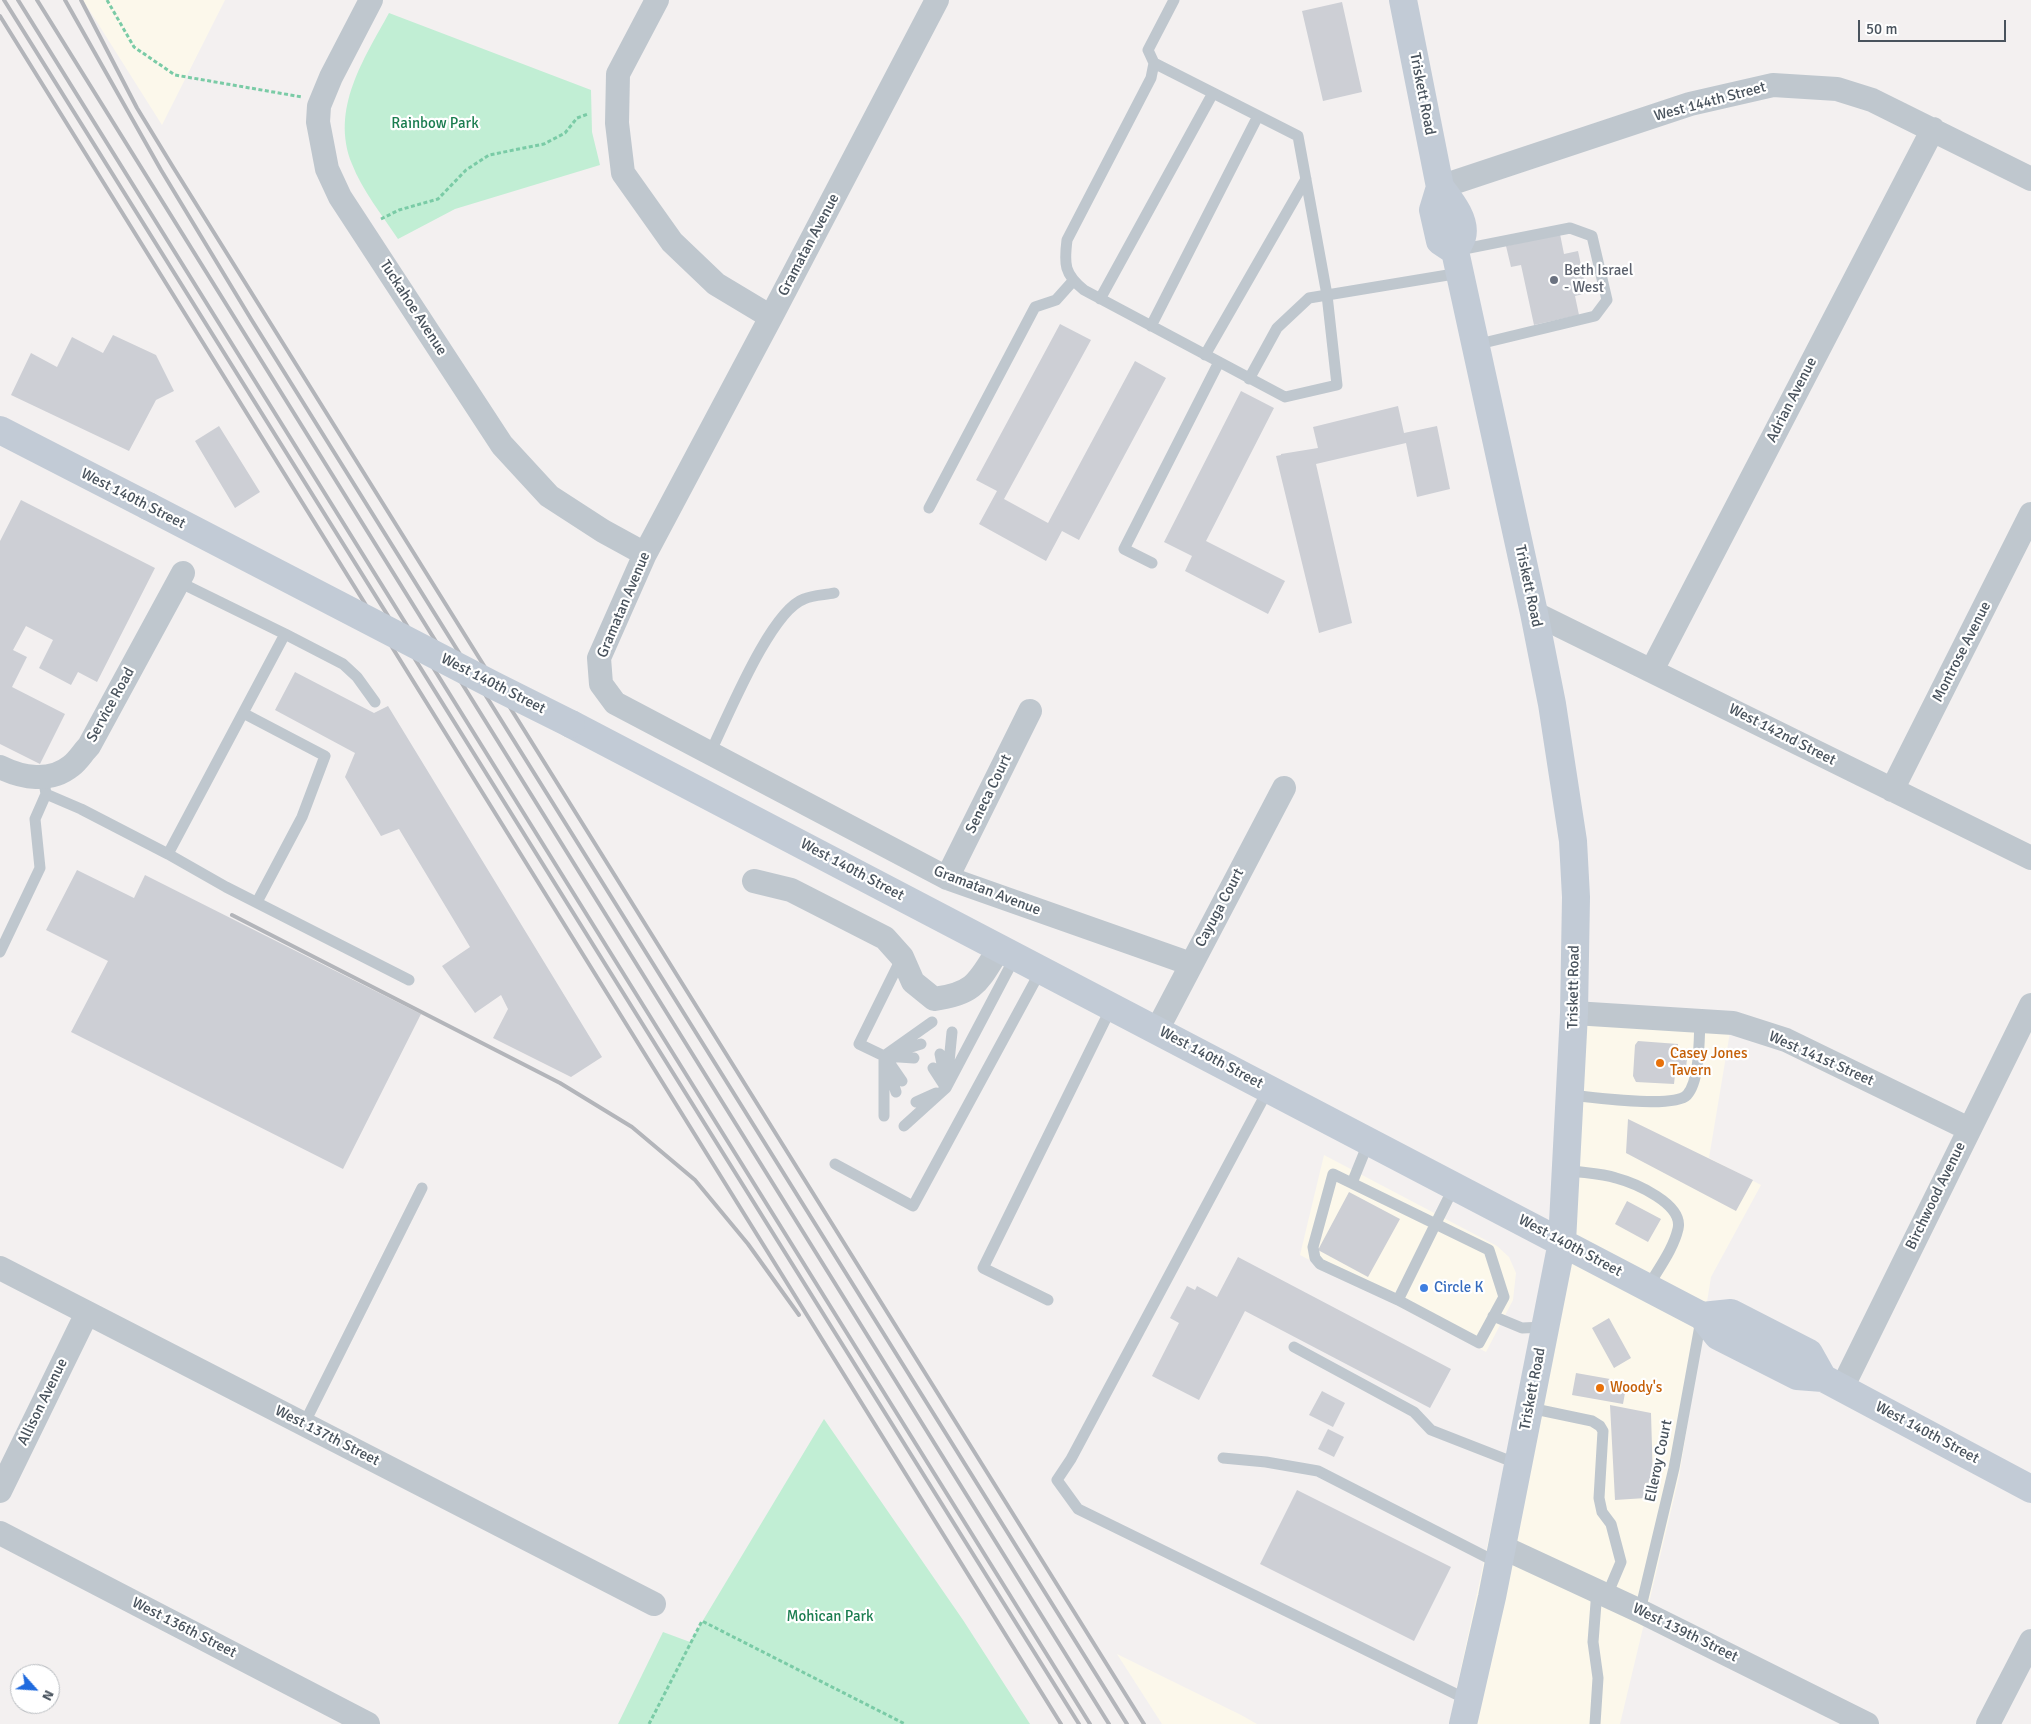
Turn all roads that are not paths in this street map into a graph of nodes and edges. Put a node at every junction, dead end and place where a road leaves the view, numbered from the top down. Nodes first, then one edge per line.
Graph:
1 (371, 0) edge
2 (657, 0) edge
3 (937, 0) edge
4 (1174, 0) edge
5 (1403, 0) edge
6 (1154, 63) junction
7 (1212, 93) junction
8 (1258, 116) junction
9 (1933, 129) junction
10 (1306, 179) junction
11 (2031, 179) edge
12 (1440, 187) junction
13 (1457, 262) junction
14 (1072, 281) junction
15 (1327, 295) junction
16 (1100, 299) junction
17 (771, 317) junction
18 (1151, 326) junction
19 (1475, 345) junction
20 (1205, 355) junction
21 (1219, 362) junction
22 (1249, 379) junction
23 (0, 430) edge
24 (928, 508) dead end
25 (2031, 514) edge
26 (645, 554) junction
27 (1152, 563) dead end
28 (181, 578) joint
29 (834, 593) dead end
30 (1534, 613) junction
31 (285, 634) junction
32 (1652, 670) junction
33 (375, 702) dead end
34 (1030, 710) dead end
35 (243, 713) junction
36 (710, 753) junction
37 (0, 768) edge
38 (45, 786) junction
39 (1284, 788) dead end
40 (1892, 790) junction
41 (168, 854) junction
42 (2031, 858) edge
43 (947, 878) junction
44 (754, 881) dead end
45 (256, 902) junction
46 (1008, 951) junction
47 (0, 952) edge
48 (902, 957) junction
49 (1191, 964) junction
50 (1042, 969) junction
51 (409, 980) dead end
52 (2031, 1005) edge
53 (1112, 1006) junction
54 (1574, 1013) junction
55 (1700, 1020) junction
56 (930, 1027) dead end
57 (1157, 1030) junction
58 (949, 1037) dead end
59 (921, 1044) dead end
60 (940, 1054) dead end
61 (884, 1056) junction
62 (914, 1058) dead end
63 (933, 1068) dead end
64 (902, 1081) dead end
65 (946, 1088) junction
66 (1269, 1088) junction
67 (1570, 1095) junction
68 (918, 1096) dead end
69 (894, 1098) dead end
70 (910, 1113) dead end
71 (884, 1116) dead end
72 (904, 1126) dead end
73 (1969, 1129) junction
74 (1369, 1141) junction
75 (835, 1164) dead end
76 (1566, 1170) junction
77 (1352, 1184) junction
78 (1454, 1185) junction
79 (422, 1188) dead end
80 (1436, 1224) junction
81 (1562, 1242) junction
82 (0, 1268) edge
83 (1648, 1287) junction
84 (1048, 1300) dead end
85 (1398, 1300) junction
86 (87, 1313) junction
87 (1493, 1316) junction
88 (1702, 1316) junction
89 (1545, 1327) junction
90 (1294, 1347) dead end
91 (1832, 1383) junction
92 (1529, 1408) junction
93 (304, 1424) junction
94 (1223, 1458) dead end
95 (1518, 1464) junction
96 (2031, 1489) edge
97 (0, 1491) edge
98 (0, 1533) edge
99 (1500, 1555) junction
100 (1602, 1593) junction
101 (654, 1604) dead end
102 (1640, 1611) junction
103 (2031, 1641) edge
104 (1465, 1712) edge
105 (368, 1724) edge
106 (1595, 1724) edge
107 (1867, 1724) edge
108 (1988, 1724) edge

1 - 26 street, Tuckahoe Avenue
2 - 17 street
3 - 17 street, Gramatan Avenue
4 - 6 lane
5 - 12 main road, Triskett Road
6 - 7 lane
6 - 14 lane
7 - 8 lane
7 - 16 lane
8 - 10 lane
8 - 18 lane
9 - 11 street, West 144th Street
9 - 12 street, West 144th Street
9 - 32 street, Adrian Avenue
10 - 15 lane
10 - 20 lane
12 - 13 main road, Triskett Road
13 - 15 lane
13 - 19 main road, Triskett Road
13 - 19 lane
14 - 16 lane
14 - 24 lane
15 - 22 lane
15 - 22 lane
16 - 18 lane
17 - 26 street, Gramatan Avenue
18 - 20 lane
19 - 30 main road, Triskett Road
20 - 21 lane
21 - 22 lane
21 - 27 lane
23 - 46 main road, West 140th Street, bridge
25 - 40 street, Montrose Avenue
26 - 36 street, Gramatan Avenue
28 - 31 lane
28 - 38 street, Service Road
29 - 36 lane
30 - 32 street, West 142nd Street
30 - 54 main road, Triskett Road
31 - 33 lane
31 - 35 lane
32 - 40 street, West 142nd Street
34 - 43 street, Seneca Court
35 - 41 lane
35 - 45 lane
36 - 43 street, Gramatan Avenue
37 - 38 street, Service Road
38 - 41 lane
38 - 47 lane
39 - 49 street, Cayuga Court
40 - 42 street, West 142nd Street
41 - 45 lane
43 - 49 street, Gramatan Avenue
44 - 48 street
45 - 51 lane
46 - 48 street
46 - 50 main road, West 140th Street
46 - 65 lane
48 - 61 lane
49 - 57 street, Cayuga Court
50 - 53 main road, West 140th Street
50 - 75 lane
52 - 73 street, Birchwood Avenue
53 - 57 main road, West 140th Street
53 - 84 lane
54 - 55 street, West 141st Street
54 - 67 main road, Triskett Road
55 - 67 lane
55 - 73 street, West 141st Street
56 - 61 lane
57 - 66 main road, West 140th Street
58 - 65 lane
59 - 61 lane
60 - 65 lane
61 - 62 lane
61 - 64 lane
61 - 69 lane
61 - 71 lane
63 - 65 lane
65 - 68 lane
65 - 70 lane
65 - 72 lane
66 - 74 main road, West 140th Street
66 - 104 lane
67 - 76 main road, Triskett Road
73 - 91 street, Birchwood Avenue
74 - 77 lane
74 - 78 main road, West 140th Street
76 - 81 main road, Triskett Road
76 - 83 lane
77 - 80 lane
77 - 85 lane
78 - 80 lane
78 - 81 main road, West 140th Street
79 - 93 lane
80 - 85 lane
80 - 87 lane
81 - 83 main road, West 140th Street
81 - 89 main road, Triskett Road
82 - 86 street, West 137th Street
83 - 88 main road, West 140th Street
85 - 87 lane
86 - 93 street, West 137th Street
86 - 97 street, Allison Avenue
87 - 89 lane
88 - 91 main road
88 - 102 lane, Elleroy Court
89 - 92 main road, Triskett Road
90 - 95 lane
91 - 96 main road, West 140th Street
92 - 95 main road, Triskett Road
92 - 100 lane
93 - 101 street, West 137th Street
94 - 99 lane
95 - 99 main road, Triskett Road
98 - 105 street, West 136th Street
99 - 100 street, West 139th Street
99 - 104 main road, Triskett Road
100 - 102 street, West 139th Street
100 - 106 lane
102 - 107 street, West 139th Street
103 - 108 street

